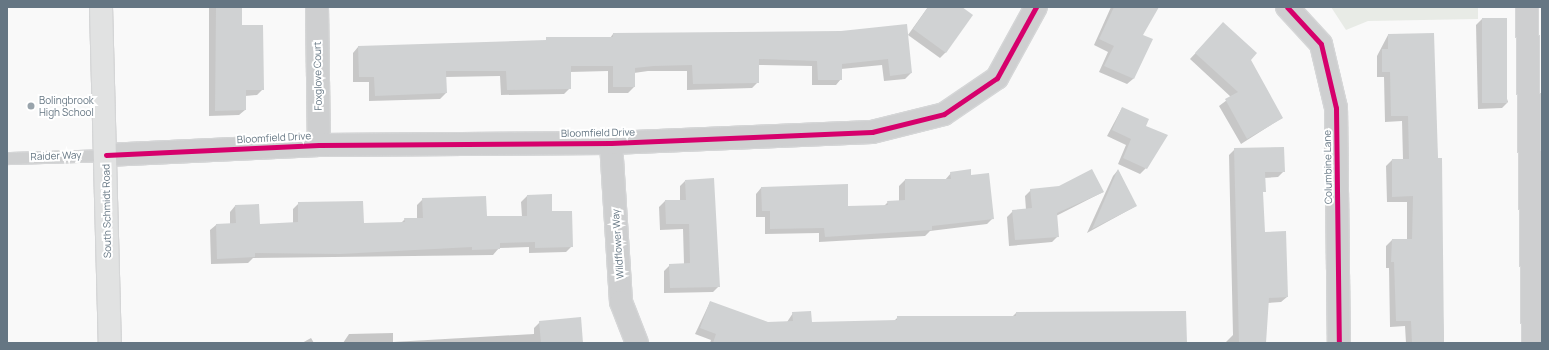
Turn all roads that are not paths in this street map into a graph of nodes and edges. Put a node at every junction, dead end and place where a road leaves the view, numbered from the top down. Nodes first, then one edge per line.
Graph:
1 (101, 7) edge
2 (317, 7) edge
3 (1036, 7) edge
4 (1286, 7) edge
5 (1527, 7) edge
6 (612, 143) junction
7 (319, 145) junction
8 (106, 155) junction
9 (7, 158) edge
10 (110, 343) edge
11 (637, 343) edge
12 (1339, 343) edge
13 (1533, 343) edge

1 - 8 street, South Schmidt Road
2 - 7 street, Foxglove Court
3 - 6 street, Bloomfield Drive
4 - 12 street, Columbine Lane
5 - 13 street
6 - 7 street, Bloomfield Drive
6 - 11 street, Wildflower Way
7 - 8 street, Bloomfield Drive
8 - 9 lane, Raider Way
8 - 10 street, South Schmidt Road

